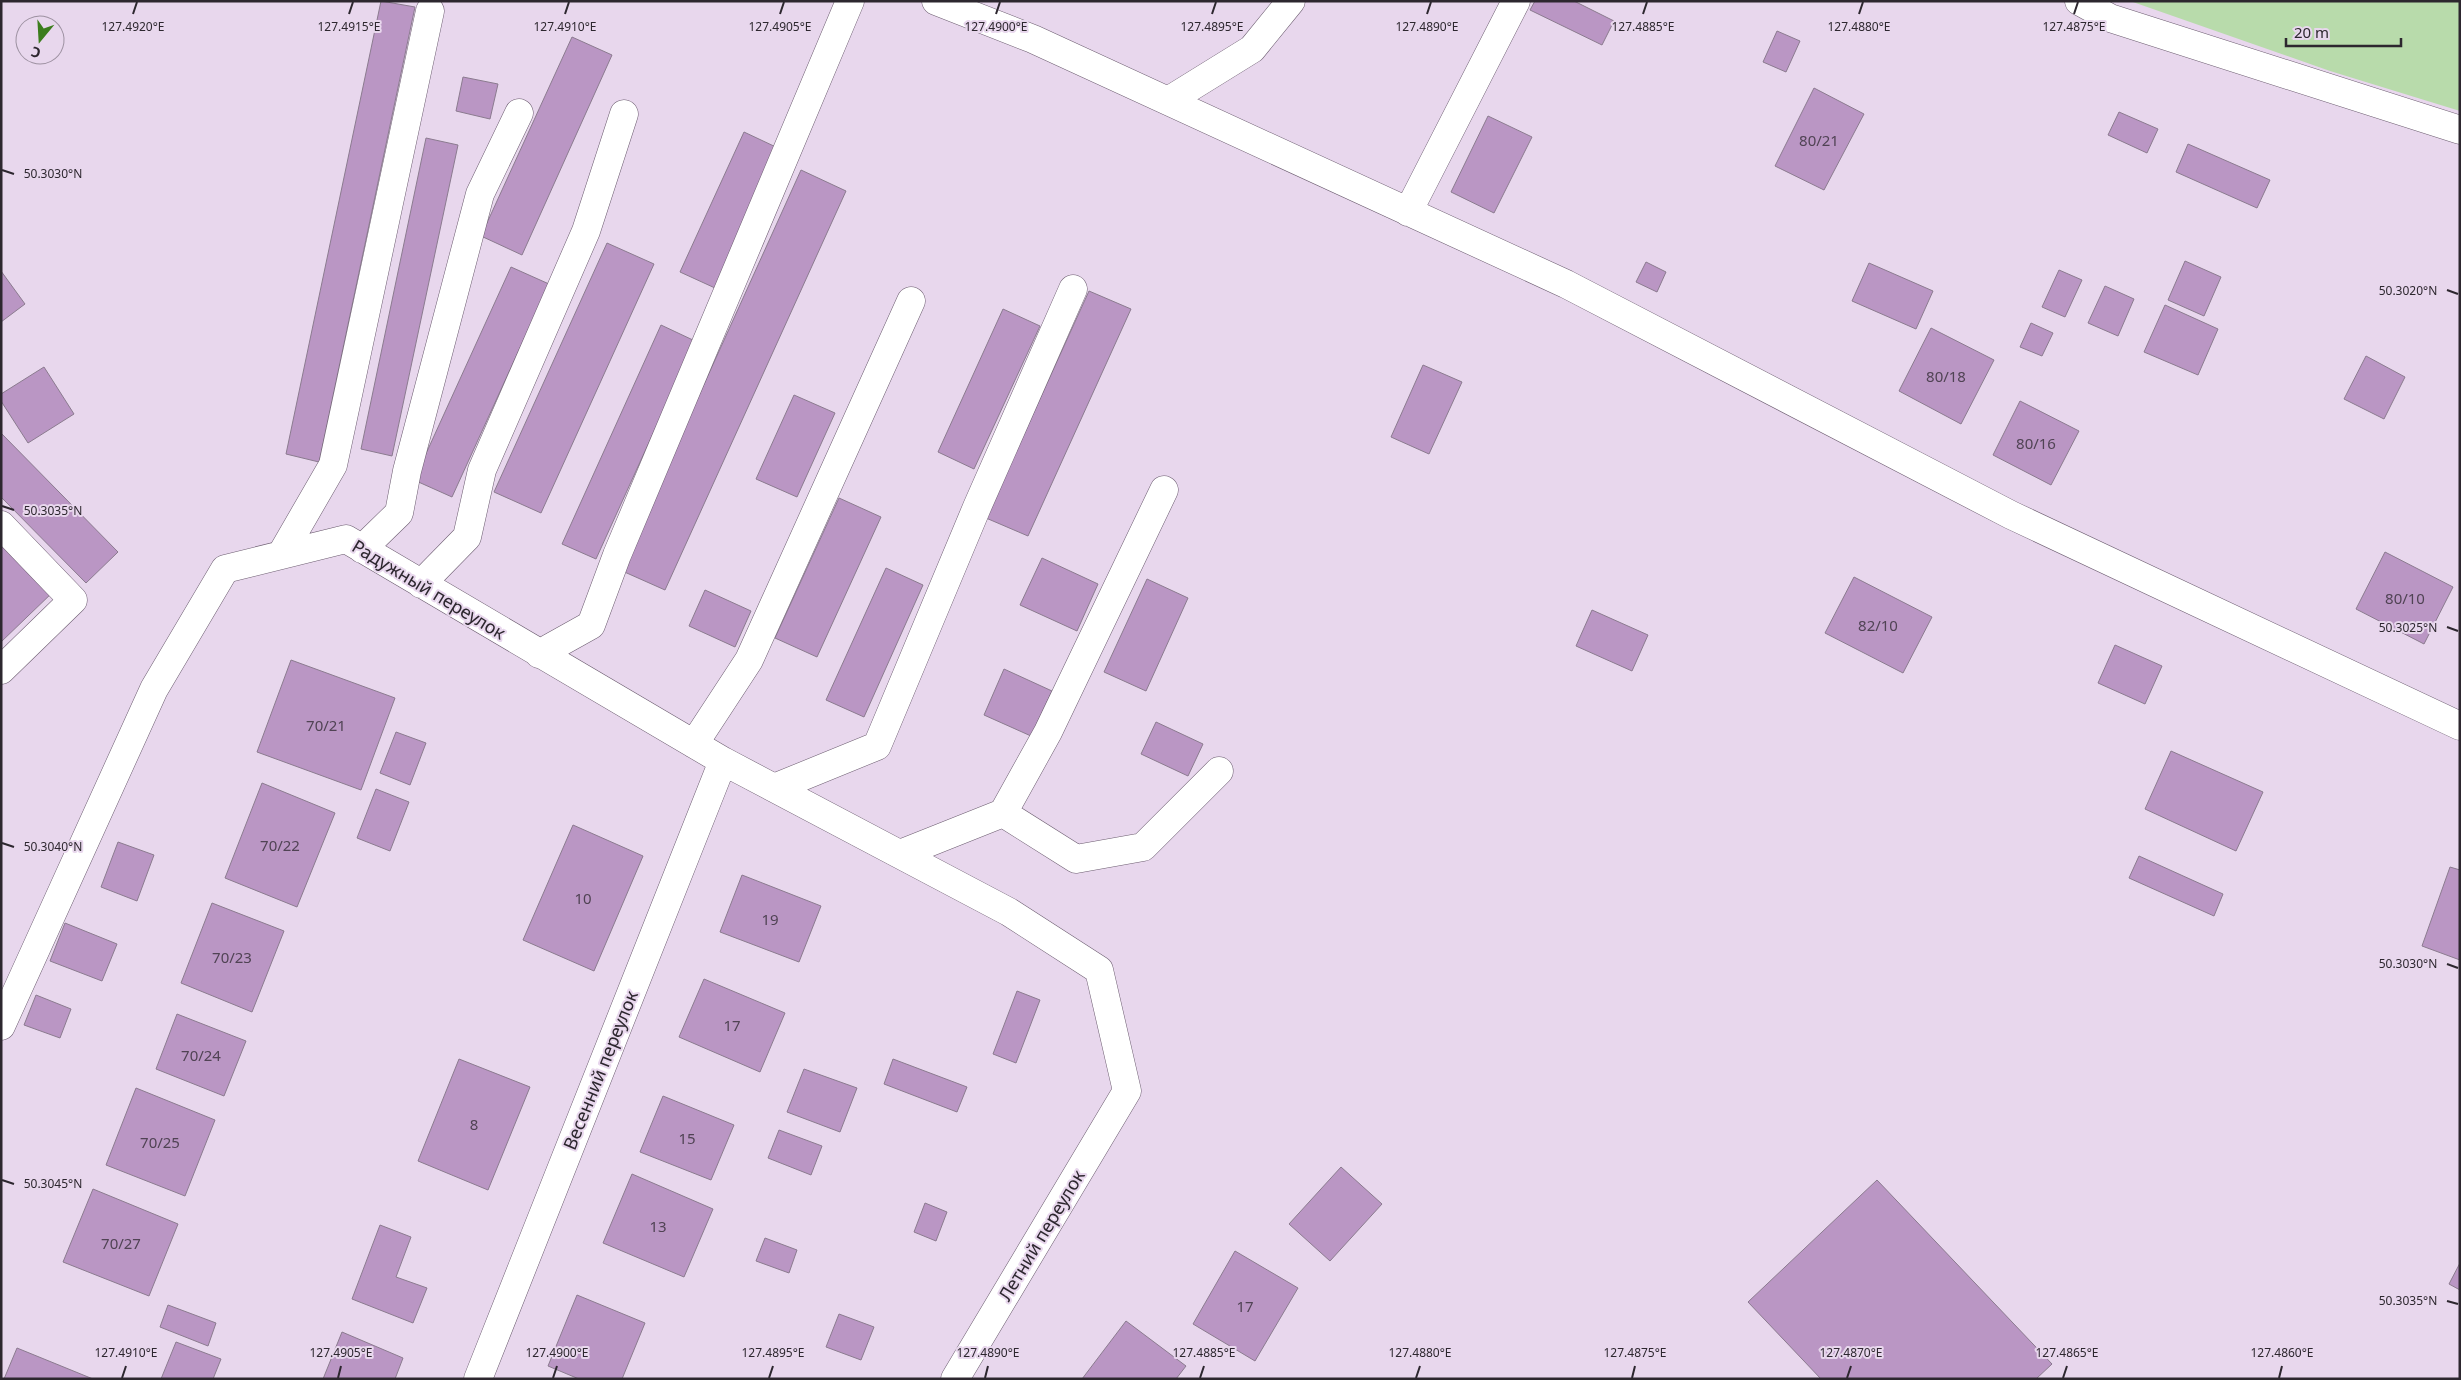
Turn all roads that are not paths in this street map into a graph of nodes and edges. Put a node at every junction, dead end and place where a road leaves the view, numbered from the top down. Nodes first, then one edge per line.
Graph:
1 (850, 1) edge
2 (936, 1) edge
3 (1291, 1) edge
4 (1516, 1) edge
5 (2079, 1) edge
6 (430, 11) dead end
7 (1168, 101) junction
8 (519, 113) dead end
9 (624, 114) dead end
10 (2460, 130) edge
11 (1408, 212) junction
12 (1073, 289) dead end
13 (911, 301) dead end
14 (1164, 490) dead end
15 (1, 525) edge
16 (362, 549) junction
17 (281, 555) junction
18 (421, 584) junction
19 (539, 654) junction
20 (1, 670) edge
21 (2460, 726) edge
22 (694, 744) junction
23 (722, 761) junction
24 (1219, 771) dead end
25 (774, 788) junction
26 (1003, 813) junction
27 (900, 854) junction
28 (1, 1026) edge
29 (1126, 1091) joint
30 (478, 1379) edge
31 (955, 1379) edge

1 - 19 street
2 - 7 street
3 - 7 street
4 - 11 street
5 - 10 street
6 - 17 street
7 - 11 street
8 - 16 street
9 - 18 street
11 - 21 street
12 - 25 street
13 - 22 street
14 - 26 street
15 - 20 street
16 - 17 street, Радужный переулок
16 - 18 street, Радужный переулок
17 - 28 street, Радужный переулок
18 - 19 street, Радужный переулок
19 - 22 street, Радужный переулок
22 - 23 street, Радужный переулок
23 - 25 street, Радужный переулок
23 - 30 street, Весенний переулок
24 - 26 street
25 - 27 street, Радужный переулок
26 - 27 street
27 - 29 street, Радужный переулок
29 - 31 street, Летний переулок

